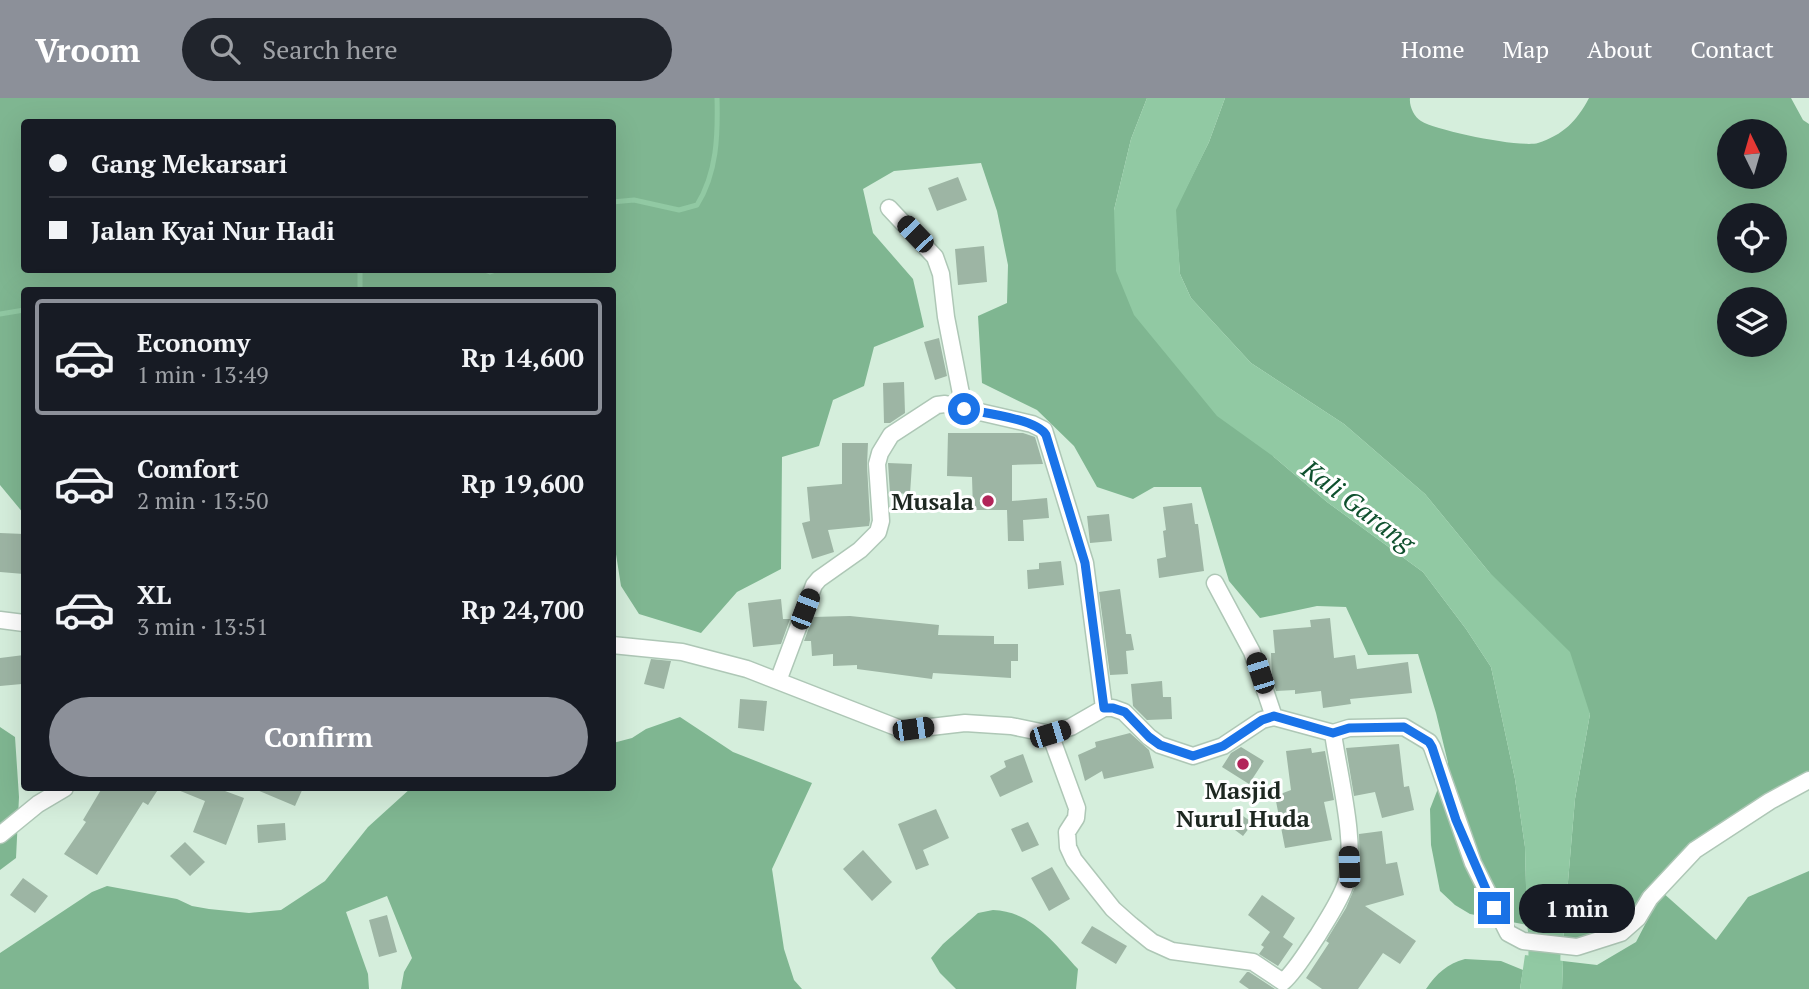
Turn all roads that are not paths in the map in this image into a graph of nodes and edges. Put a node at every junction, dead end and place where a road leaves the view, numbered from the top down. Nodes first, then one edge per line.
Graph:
1 (889, 208) dead end
2 (964, 409) junction
3 (1216, 583) dead end
4 (0, 620) edge
5 (21, 623) edge
6 (616, 645) edge
7 (778, 681) junction
8 (1104, 708) junction
9 (1274, 716) junction
10 (1333, 733) junction
11 (1050, 734) junction
12 (1809, 780) edge
13 (60, 791) edge
14 (0, 835) edge
15 (1287, 986) edge

1 - 2 street
2 - 7 street
2 - 8 street
3 - 9 street
4 - 5 street
6 - 7 street
7 - 11 street
8 - 9 street
8 - 11 street
9 - 10 street
10 - 12 street
10 - 15 street
11 - 15 street
13 - 14 street

